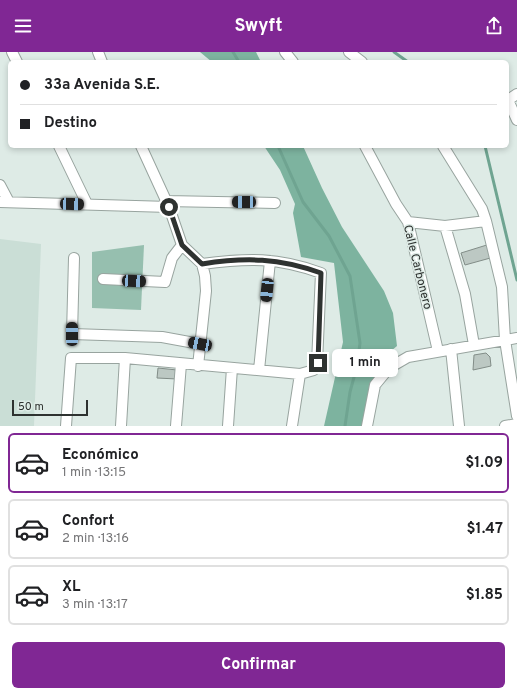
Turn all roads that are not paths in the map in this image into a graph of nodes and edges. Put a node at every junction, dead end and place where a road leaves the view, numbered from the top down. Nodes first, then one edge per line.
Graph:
1 (285, 52) edge
2 (349, 52) edge
3 (291, 60) edge
4 (359, 60) edge
5 (509, 102) edge
6 (517, 120) edge
7 (60, 148) edge
8 (142, 148) edge
9 (366, 148) edge
10 (444, 148) edge
11 (0, 184) edge
12 (5, 202) edge
13 (275, 203) dead end
14 (87, 204) junction
15 (168, 204) junction
16 (486, 221) junction
17 (408, 222) junction
18 (445, 226) junction
19 (182, 245) junction
20 (74, 258) dead end
21 (270, 261) junction
22 (202, 264) junction
23 (104, 279) dead end
24 (517, 338) edge
25 (505, 340) junction
26 (200, 344) junction
27 (474, 345) junction
28 (451, 349) junction
29 (438, 351) junction
30 (126, 358) junction
31 (182, 364) junction
32 (198, 366) junction
33 (232, 368) junction
34 (258, 370) junction
35 (300, 374) junction
36 (517, 416) edge
37 (517, 424) edge
38 (66, 426) edge
39 (121, 426) edge
40 (176, 426) edge
41 (228, 426) edge
42 (292, 426) edge
43 (367, 426) edge
44 (459, 426) edge
45 (505, 426) edge

1 - 3 street
2 - 4 street
5 - 6 street
7 - 14 street
8 - 15 street
9 - 17 street, Calle Carbonero
10 - 16 street
11 - 12 street
12 - 14 street
13 - 15 street
14 - 15 street
15 - 19 street
16 - 18 street
16 - 25 street
17 - 18 street
17 - 29 street, Calle Carbonero
18 - 27 street
19 - 22 street
19 - 23 street
20 - 26 street
21 - 22 street
21 - 34 street
21 - 35 street
22 - 26 street
24 - 25 street
25 - 27 street
25 - 36 street
26 - 32 street
27 - 28 street
28 - 29 street
28 - 44 street
29 - 43 street
30 - 31 street
30 - 38 street
30 - 39 street
31 - 32 street
31 - 40 street
32 - 33 street
33 - 34 street
33 - 41 street
34 - 35 street
35 - 42 street
37 - 45 street

